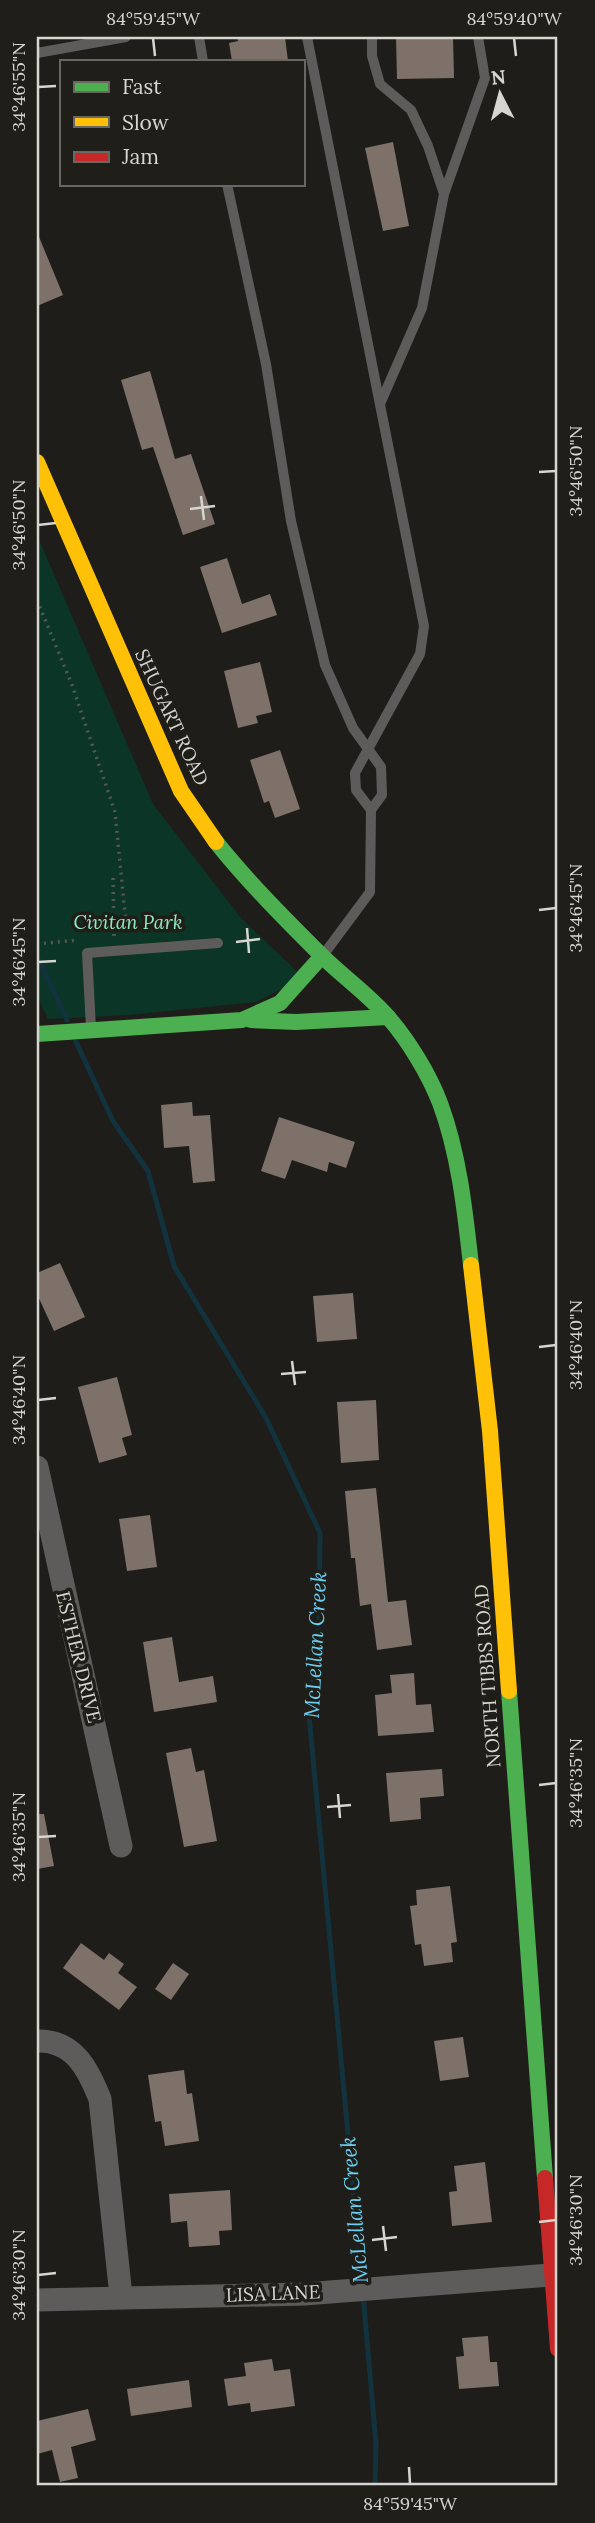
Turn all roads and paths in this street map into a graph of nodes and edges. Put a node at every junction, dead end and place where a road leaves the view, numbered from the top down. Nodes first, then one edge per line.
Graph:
1 (127, 37) edge
2 (199, 37) edge
3 (307, 37) edge
4 (372, 37) edge
5 (478, 37) edge
6 (37, 53) edge
7 (203, 60) edge
8 (227, 186) edge
9 (444, 194) junction
10 (380, 404) junction
11 (37, 461) edge
12 (37, 600) edge
13 (367, 750) junction
14 (372, 810) junction
15 (113, 878) dead end
16 (127, 933) dead end
17 (103, 938) dead end
18 (89, 939) dead end
19 (218, 943) dead end
20 (37, 944) edge
21 (322, 956) junction
22 (388, 1017) junction
23 (242, 1020) junction
24 (88, 1031) junction
25 (37, 1034) edge
26 (37, 1467) edge
27 (121, 1846) dead end
28 (37, 2041) edge
29 (551, 2274) junction
30 (121, 2296) junction
31 (37, 2300) edge
32 (558, 2349) edge

1 - 6 lane
2 - 7 lane
3 - 10 lane
4 - 9 lane
5 - 9 lane
8 - 13 lane
9 - 10 lane
10 - 13 lane
11 - 21 street, SHUGART ROAD
12 - 16 path
13 - 14 lane
13 - 14 lane
14 - 21 lane
15 - 17 path
18 - 20 path
19 - 24 lane
21 - 22 street, NORTH TIBBS ROAD
21 - 23 street
22 - 23 street
22 - 29 street, NORTH TIBBS ROAD
23 - 24 street
24 - 25 street
26 - 27 street, ESTHER DRIVE
28 - 30 street
29 - 30 street, LISA LANE
29 - 32 street, NORTH TIBBS ROAD
30 - 31 street, LISA LANE

